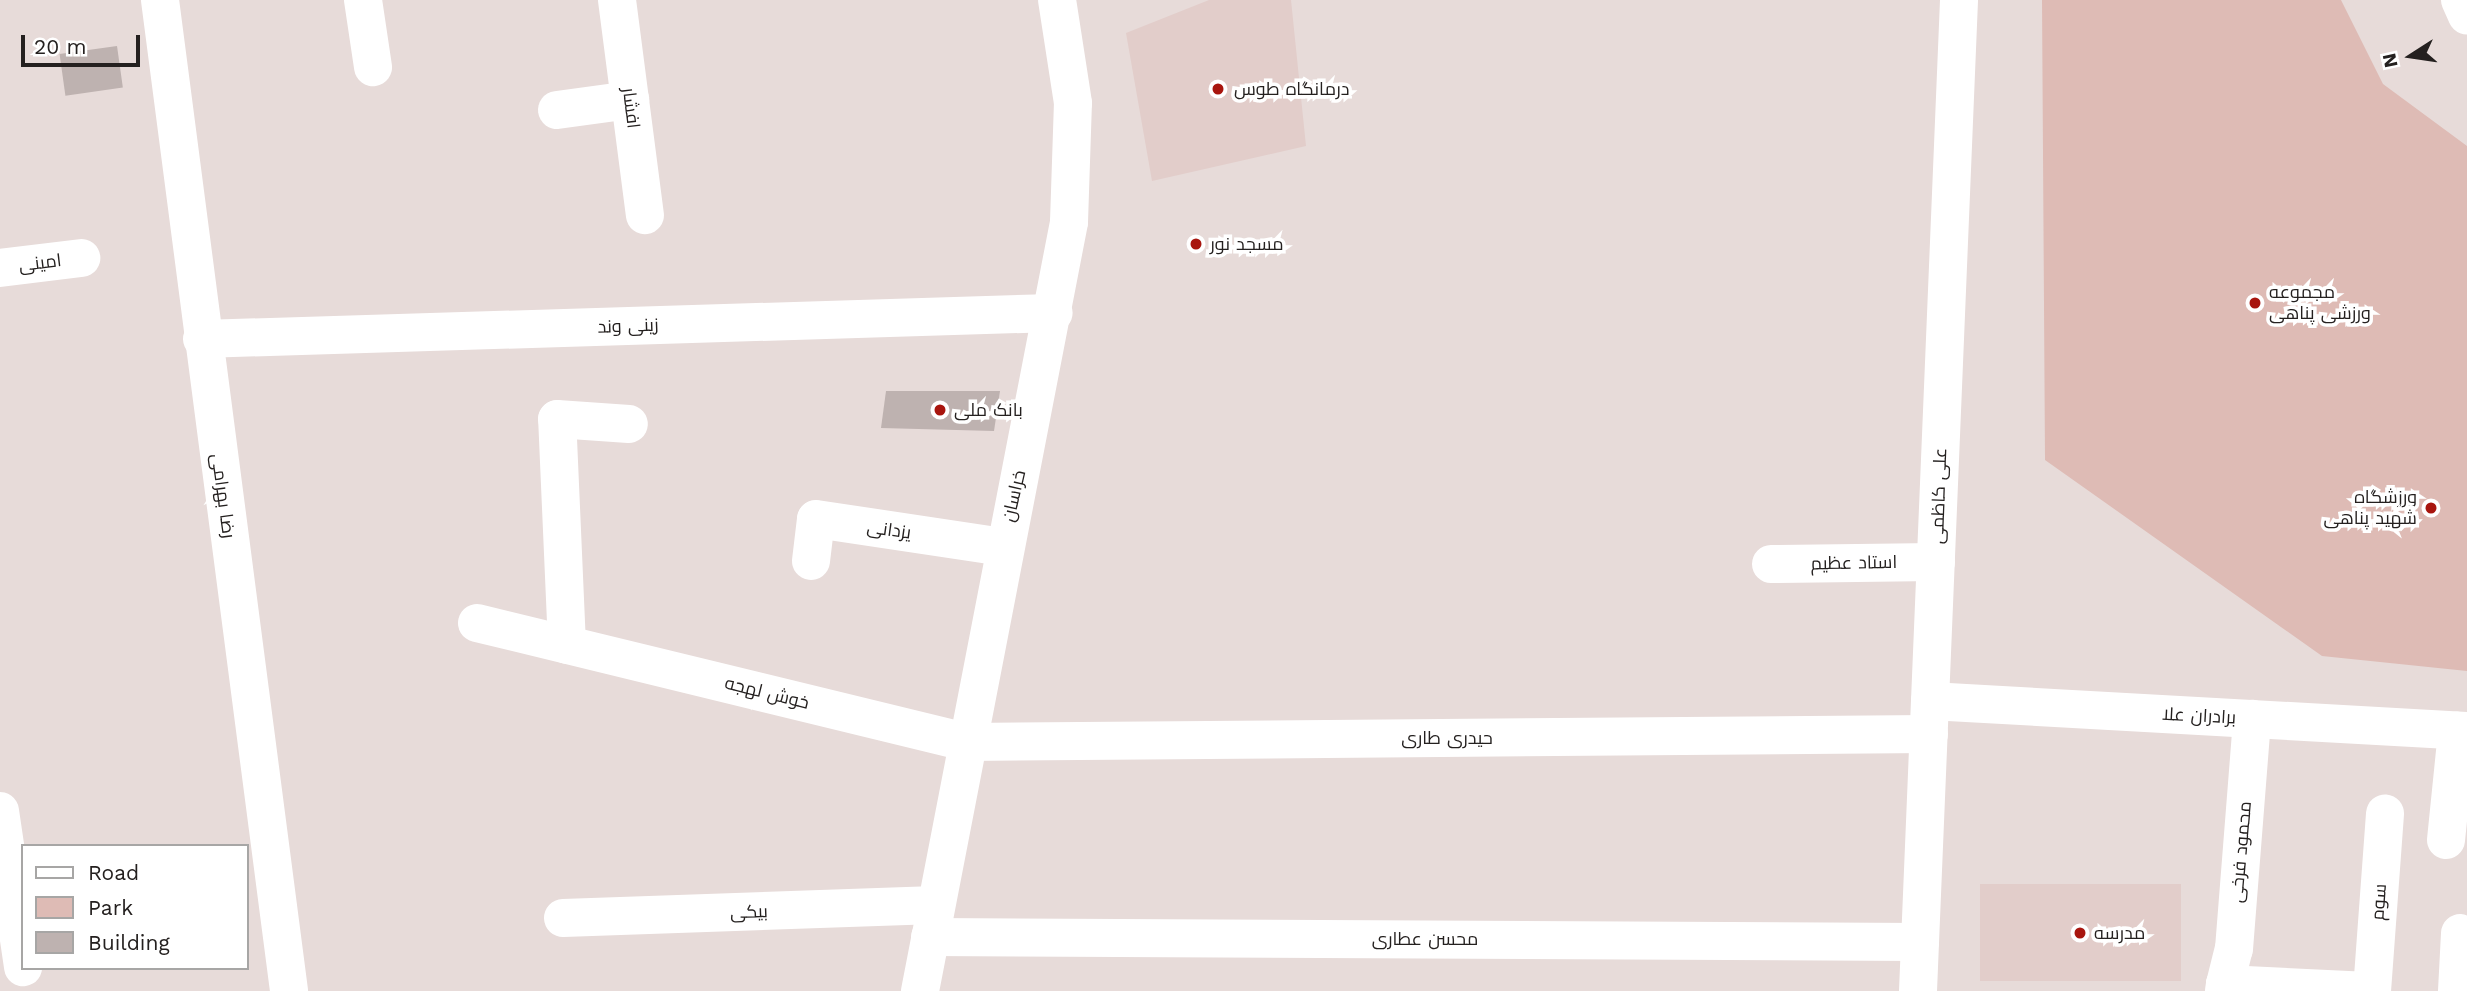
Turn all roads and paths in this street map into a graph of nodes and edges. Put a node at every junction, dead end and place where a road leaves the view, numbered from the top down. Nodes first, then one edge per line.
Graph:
1 (160, 0) edge
2 (363, 0) edge
3 (617, 0) edge
4 (1057, 0) edge
5 (1959, 0) edge
6 (2460, 0) edge
7 (2467, 16) edge
8 (373, 67) dead end
9 (630, 100) junction
10 (557, 110) dead end
11 (645, 215) dead end
12 (81, 258) dead end
13 (0, 268) edge
14 (1054, 313) junction
15 (202, 339) junction
16 (629, 424) dead end
17 (1003, 547) junction
18 (811, 561) dead end
19 (1936, 562) junction
20 (1771, 564) dead end
21 (477, 623) dead end
22 (567, 645) junction
23 (1930, 718) junction
24 (2252, 719) junction
25 (2462, 731) edge
26 (966, 741) junction
27 (0, 811) edge
28 (2385, 813) dead end
29 (2446, 840) dead end
30 (563, 918) dead end
31 (933, 921) junction
32 (2460, 933) dead end
33 (1920, 942) junction
34 (21, 954) edge
35 (23, 970) edge
36 (2225, 988) edge
37 (26, 991) edge
38 (289, 991) edge
39 (920, 991) edge
40 (1918, 991) edge
41 (2371, 991) edge
42 (2458, 991) edge

1 - 15 street, رضا بهرامی
2 - 8 street
3 - 9 street, افشار
4 - 14 street, خراسان
5 - 19 street, علی کاظمی
6 - 7 street
9 - 10 street
9 - 11 street, افشار
12 - 13 street, امینی
14 - 15 street, زینی وند
14 - 17 street, خراسان
15 - 38 street, رضا بهرامی
16 - 22 street
17 - 18 street, یزدانی
17 - 26 street, خراسان
19 - 20 street, استاد عظیم
19 - 23 street, علی کاظمی
21 - 22 street, خوش لهجه
22 - 26 street, خوش لهجه
23 - 24 street, برادران علا
23 - 26 street, حیدری طاری
23 - 33 street, علی کاظمی
24 - 25 street, برادران علا
24 - 36 street, محمود فرخی
25 - 29 street
26 - 31 street, خراسان
27 - 34 street
28 - 41 street, سوم
30 - 31 street, بیکی
31 - 33 street, محسن عطاری
31 - 39 street, خراسان
32 - 42 street
33 - 40 street, علی کاظمی
35 - 37 street
36 - 41 street

